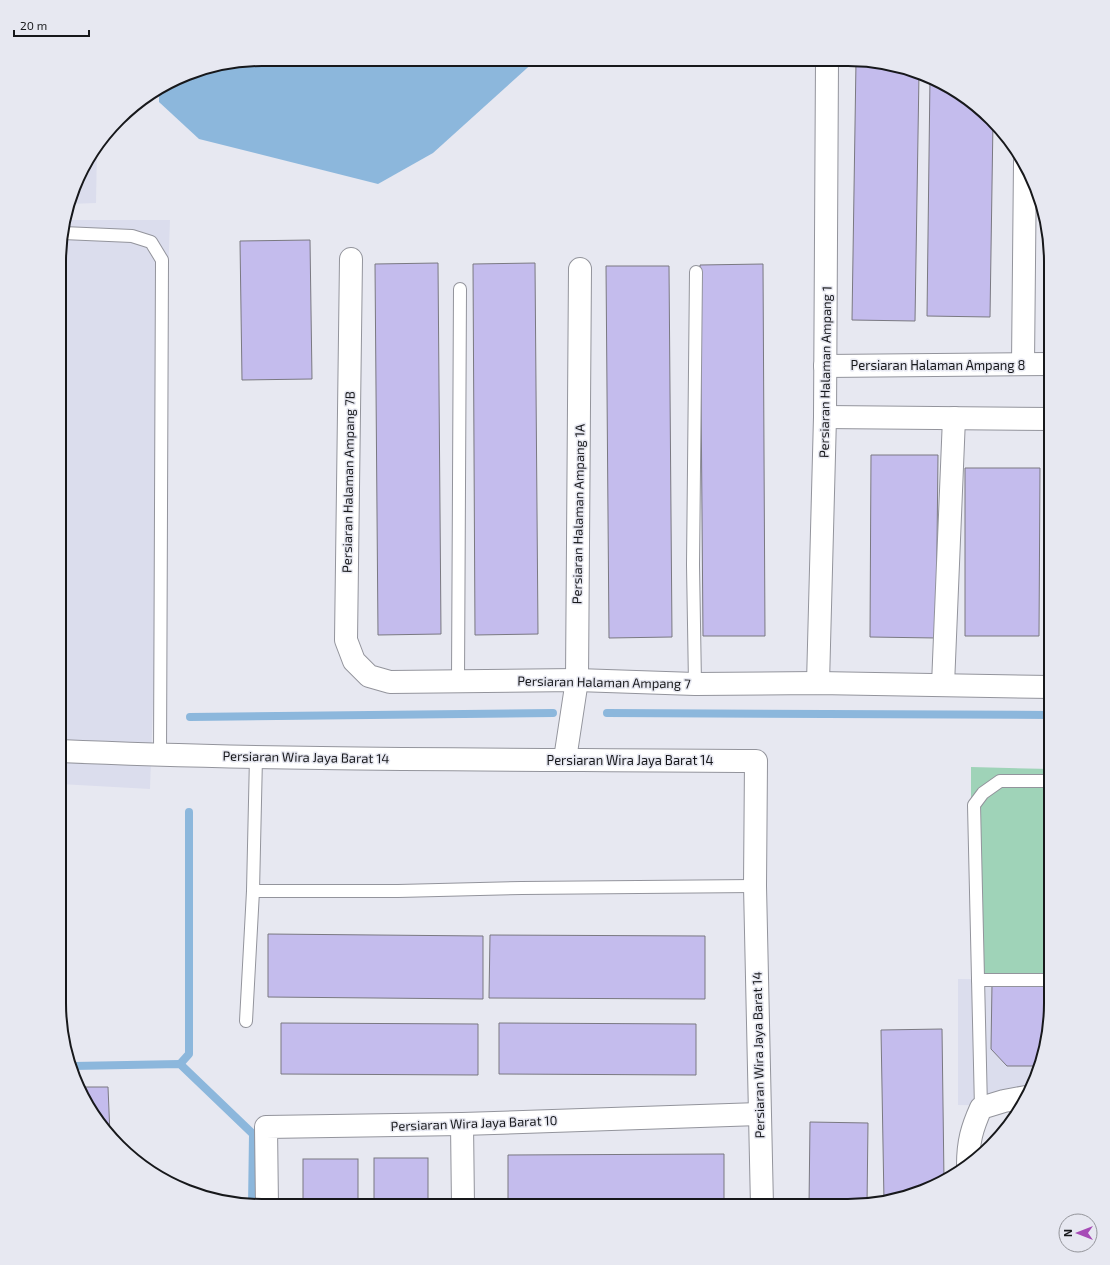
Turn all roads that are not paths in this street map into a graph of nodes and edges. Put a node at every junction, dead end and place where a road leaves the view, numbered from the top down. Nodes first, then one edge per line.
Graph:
1 (827, 66) edge
2 (1025, 177) edge
3 (68, 233) edge
4 (351, 259) dead end
5 (580, 269) dead end
6 (696, 272) dead end
7 (460, 289) dead end
8 (1023, 364) junction
9 (1044, 364) edge
10 (825, 366) junction
11 (825, 417) junction
12 (954, 418) junction
13 (1044, 419) edge
14 (577, 680) junction
15 (458, 681) junction
16 (390, 682) joint
17 (818, 683) junction
18 (696, 684) junction
19 (942, 685) junction
20 (1044, 687) edge
21 (66, 751) edge
22 (160, 755) junction
23 (256, 757) junction
24 (566, 759) junction
25 (1044, 781) edge
26 (755, 886) junction
27 (253, 891) junction
28 (978, 980) junction
29 (1044, 980) edge
30 (246, 1021) dead end
31 (1020, 1098) edge
32 (981, 1108) junction
33 (759, 1114) junction
34 (462, 1124) junction
35 (968, 1158) edge
36 (267, 1199) edge
37 (463, 1199) edge
38 (762, 1199) edge

1 - 10 street, Persiaran Halaman Ampang 1
2 - 8 street
3 - 22 lane
4 - 16 street, Persiaran Halaman Ampang 7B
5 - 14 street, Persiaran Halaman Ampang 1A
6 - 18 lane
7 - 15 lane
8 - 9 street, Persiaran Halaman Ampang 8
8 - 10 street, Persiaran Halaman Ampang 8
10 - 11 street, Persiaran Halaman Ampang 1
11 - 12 street
11 - 17 street, Persiaran Halaman Ampang 1
12 - 13 street
12 - 19 street
14 - 15 street, Persiaran Halaman Ampang 7
14 - 18 street, Persiaran Halaman Ampang 7
14 - 24 street, Persiaran Halaman Ampang 1A
15 - 16 street, Persiaran Halaman Ampang 7
17 - 18 street, Persiaran Halaman Ampang 7
17 - 19 street, Persiaran Halaman Ampang 7
19 - 20 street, Persiaran Halaman Ampang 7
21 - 22 street, Persiaran Wira Jaya Barat 14
22 - 23 street, Persiaran Wira Jaya Barat 14
23 - 24 street, Persiaran Wira Jaya Barat 14
23 - 27 lane
24 - 26 street, Persiaran Wira Jaya Barat 14
25 - 28 lane
26 - 27 lane
26 - 33 street, Persiaran Wira Jaya Barat 14
27 - 30 lane
28 - 29 lane
28 - 32 lane
31 - 32 street
32 - 35 street
33 - 34 street, Persiaran Wira Jaya Barat 10
33 - 38 street, Persiaran Wira Jaya Barat 14
34 - 36 street, Persiaran Wira Jaya Barat 10
34 - 37 street

